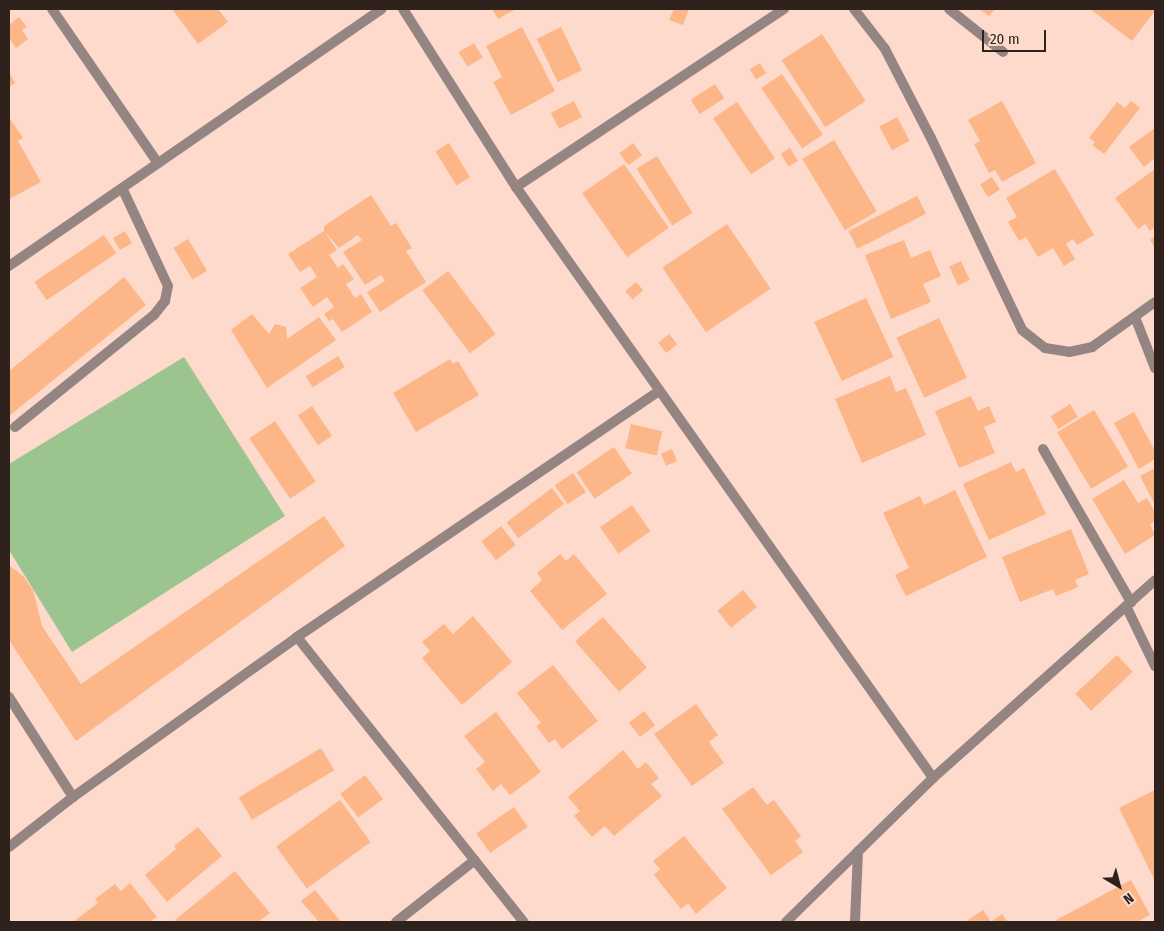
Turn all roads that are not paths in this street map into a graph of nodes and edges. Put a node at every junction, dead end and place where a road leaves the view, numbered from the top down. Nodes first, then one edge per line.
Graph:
1 (52, 9) edge
2 (382, 9) edge
3 (403, 9) edge
4 (784, 9) edge
5 (854, 9) edge
6 (949, 9) edge
7 (1003, 52) dead end
8 (158, 163) junction
9 (516, 187) junction
10 (122, 188) junction
11 (9, 266) edge
12 (1155, 302) edge
13 (1135, 317) junction
14 (1155, 368) edge
15 (659, 390) junction
16 (15, 427) dead end
17 (1043, 449) dead end
18 (1155, 580) edge
19 (1128, 604) junction
20 (298, 637) junction
21 (1155, 666) edge
22 (9, 697) edge
23 (933, 778) junction
24 (73, 797) junction
25 (9, 847) edge
26 (858, 851) junction
27 (475, 860) junction
28 (396, 922) edge
29 (524, 922) edge
30 (786, 922) edge
31 (855, 922) edge

1 - 8 street
2 - 8 street
3 - 9 street
4 - 9 street
5 - 13 street
6 - 7 street
8 - 10 street
9 - 15 street
10 - 11 street
10 - 16 street
12 - 13 street
13 - 14 street
15 - 20 street
15 - 23 street
17 - 19 street
18 - 19 street
19 - 21 street
19 - 23 street
20 - 24 street
20 - 27 street
22 - 24 street
23 - 26 street
24 - 25 street
26 - 30 street
26 - 31 street
27 - 28 street
27 - 29 street

